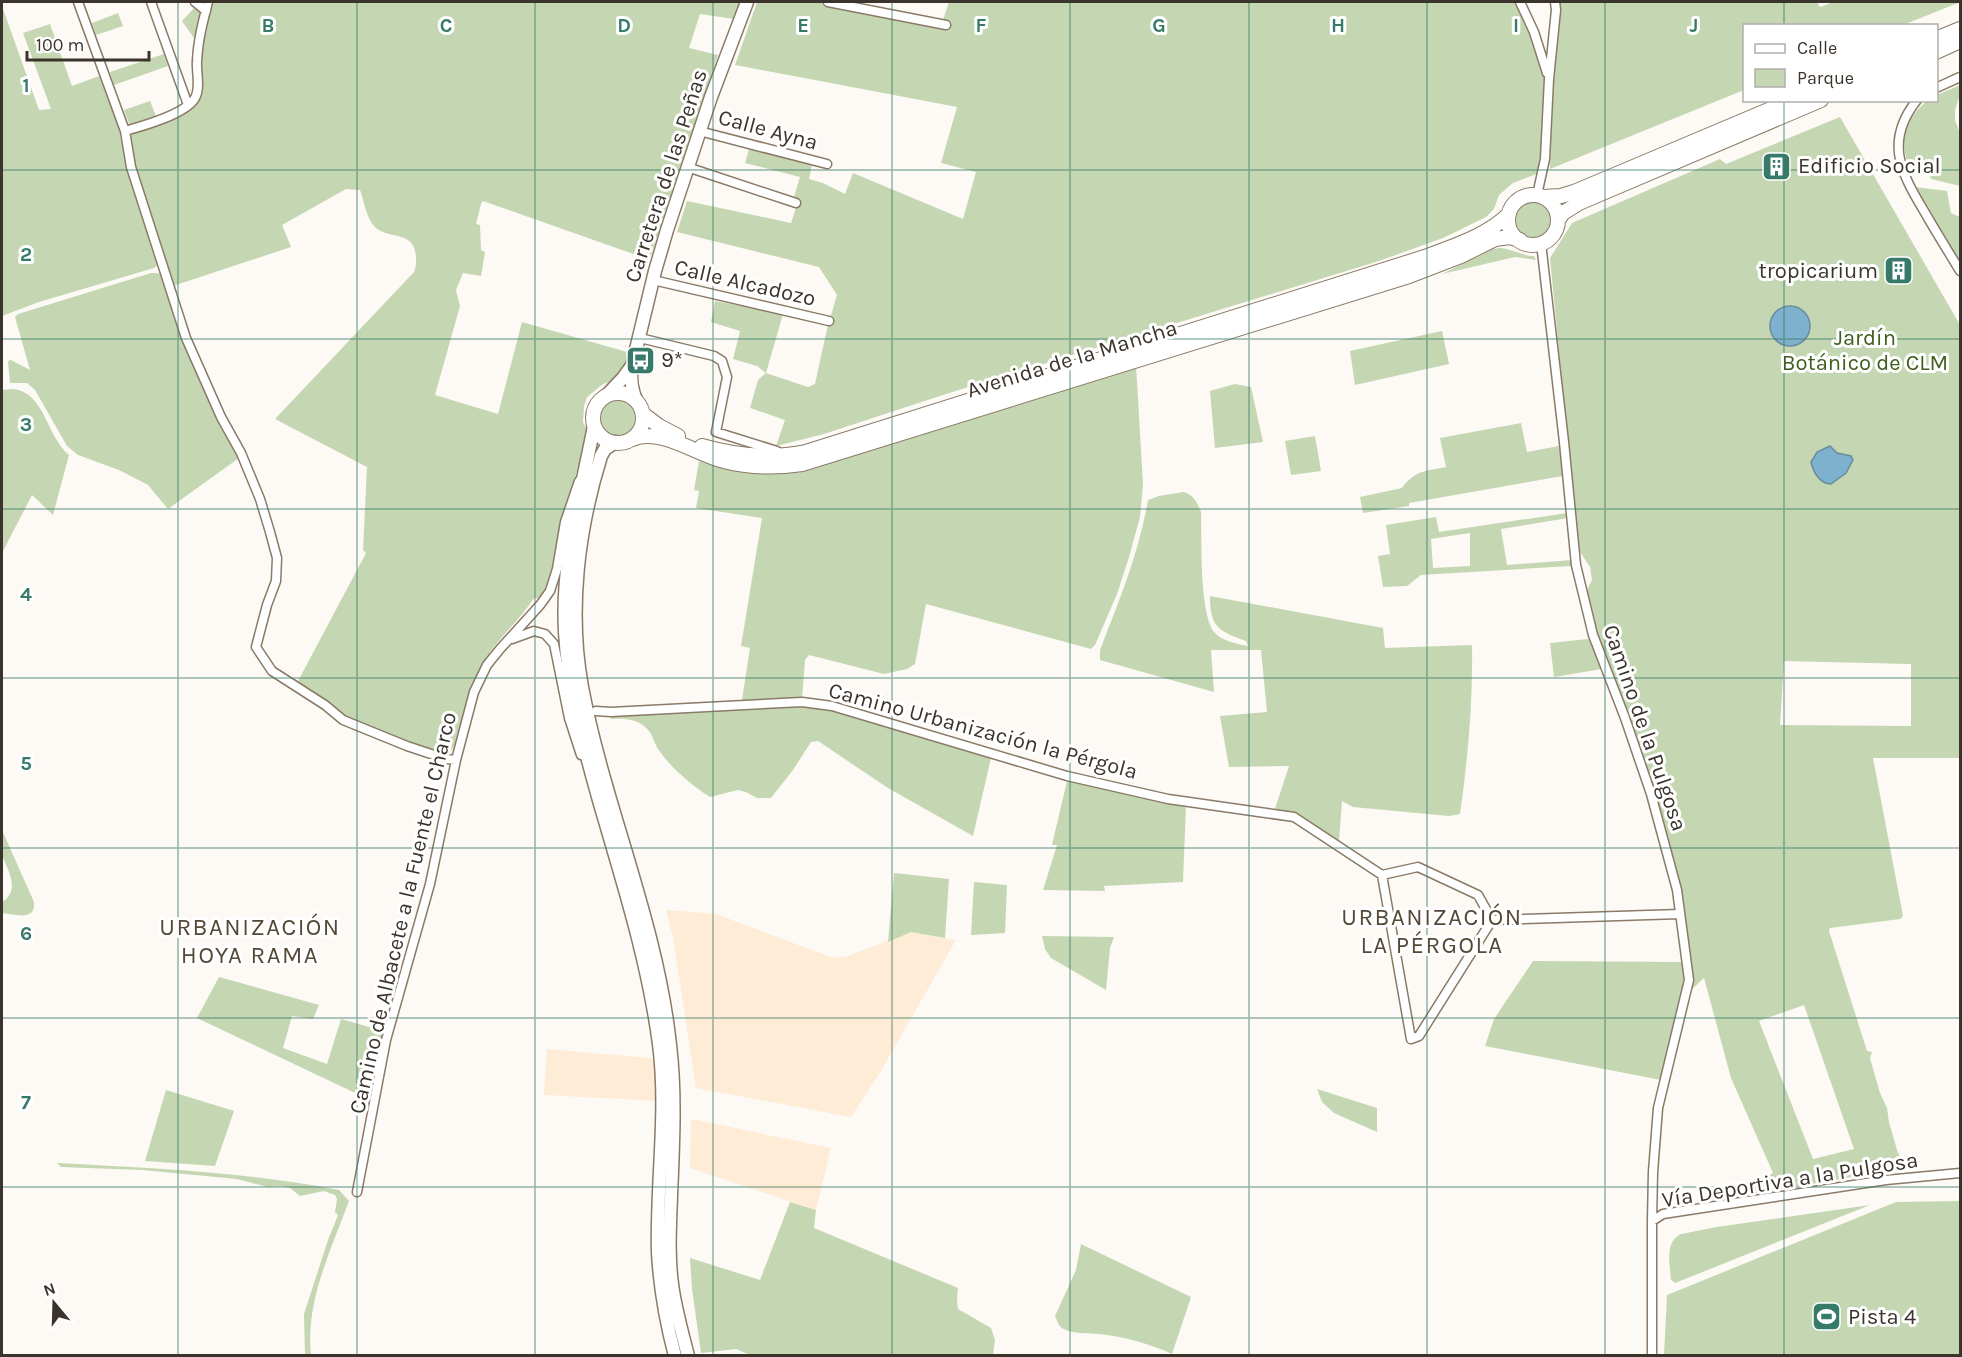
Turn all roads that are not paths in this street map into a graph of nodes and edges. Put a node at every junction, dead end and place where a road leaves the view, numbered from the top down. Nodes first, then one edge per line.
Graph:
1 (78, 2) edge
2 (151, 2) edge
3 (195, 2) edge
4 (747, 2) edge
5 (828, 2) edge
6 (1520, 2) edge
7 (1555, 2) edge
8 (207, 6) edge
9 (946, 25) dead end
10 (1960, 29) edge
11 (1938, 38) edge
12 (1960, 41) edge
13 (1938, 51) edge
14 (1960, 77) edge
15 (1549, 79) junction
16 (1938, 87) edge
17 (1787, 102) edge
18 (1816, 102) edge
19 (1916, 102) edge
20 (188, 105) junction
21 (125, 131) junction
22 (699, 131) junction
23 (827, 164) dead end
24 (687, 166) junction
25 (1540, 196) junction
26 (796, 203) dead end
27 (1509, 214) junction
28 (1558, 220) junction
29 (1520, 240) junction
30 (1541, 243) junction
31 (1960, 271) edge
32 (653, 280) junction
33 (829, 321) dead end
34 (640, 338) junction
35 (632, 366) junction
36 (606, 396) junction
37 (651, 420) junction
38 (594, 426) junction
39 (632, 439) junction
40 (615, 442) junction
41 (777, 451) dead end
42 (586, 466) junction
43 (500, 649) junction
44 (596, 711) dead end
45 (456, 760) junction
46 (592, 776) junction
47 (1382, 875) junction
48 (1680, 914) junction
49 (1492, 920) junction
50 (1960, 1173) edge
51 (357, 1192) dead end
52 (1652, 1221) junction
53 (675, 1356) edge
54 (688, 1356) edge
55 (1652, 1356) edge

1 - 21 street
2 - 20 street
3 - 8 street
4 - 22 main road, Carretera de las Peñas
5 - 9 street
6 - 15 street
7 - 15 street
8 - 20 street
10 - 11 main road
12 - 13 main road
14 - 16 street
15 - 25 street
17 - 25 main road
18 - 28 main road
19 - 31 street
20 - 21 street
21 - 45 street
22 - 23 street, Calle Ayna
22 - 24 main road, Carretera de las Peñas
24 - 26 street
24 - 32 main road, Carretera de las Peñas
25 - 27 main road
25 - 28 main road
27 - 29 main road
27 - 37 main road, Avenida de la Mancha
28 - 30 main road
29 - 30 main road
29 - 37 main road, Avenida de la Mancha
30 - 48 street, Camino de la Pulgosa
32 - 33 street, Calle Alcadozo
32 - 34 main road, Carretera de las Peñas
34 - 35 main road, Carretera de las Peñas
34 - 41 street
35 - 36 main road
35 - 37 main road
36 - 37 main road
36 - 38 main road
37 - 39 main road
37 - 39 main road, Avenida de la Mancha
38 - 40 main road
38 - 42 main road
39 - 40 main road
40 - 54 main road
42 - 43 street, Camino de Albacete a la Fuente el Charco
42 - 46 main road
43 - 45 street, Camino de Albacete a la Fuente el Charco
43 - 46 street
44 - 47 street, Camino Urbanización la Pérgola
45 - 51 street, Camino de Albacete a la Fuente el Charco
46 - 53 main road
47 - 49 street
47 - 49 street
48 - 49 street
48 - 52 street, Camino de la Pulgosa
50 - 52 street, Vía Deportiva a la Pulgosa
52 - 55 street, Vía Deportiva a la Pulgosa

